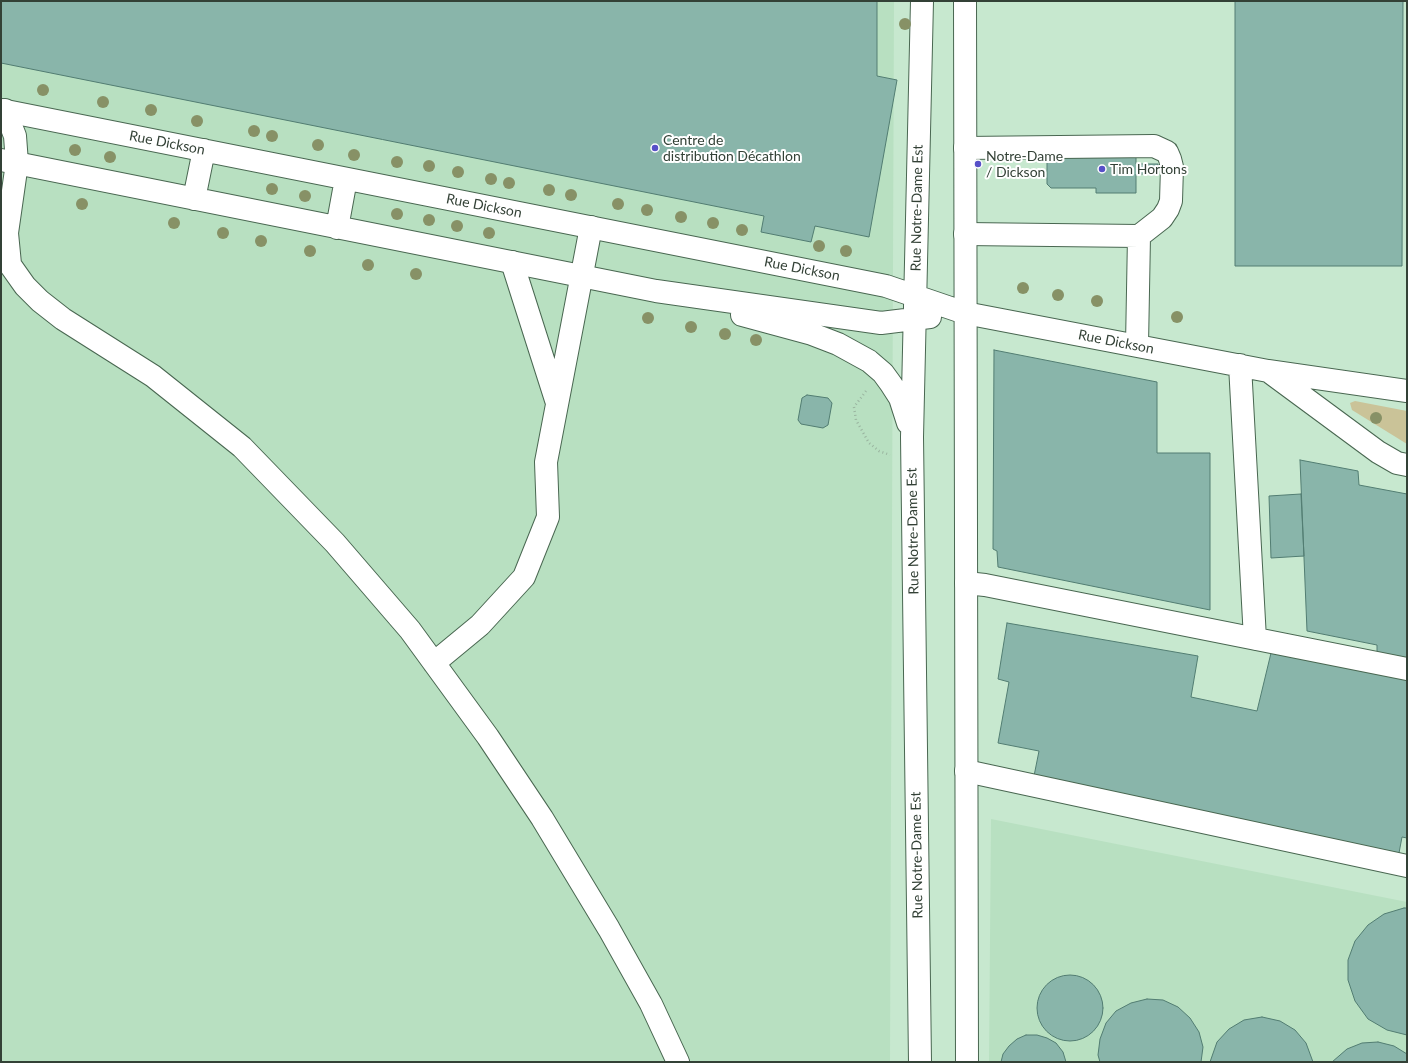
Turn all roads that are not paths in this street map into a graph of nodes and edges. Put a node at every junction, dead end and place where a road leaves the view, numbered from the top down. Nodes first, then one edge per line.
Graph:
1 (922, 1) edge
2 (965, 1) edge
3 (3, 110) edge
4 (965, 148) junction
5 (204, 150) junction
6 (9, 162) edge
7 (346, 179) junction
8 (194, 199) junction
9 (591, 227) junction
10 (338, 228) junction
11 (965, 234) junction
12 (1140, 236) junction
13 (5, 258) edge
14 (512, 262) junction
15 (582, 276) junction
16 (656, 290) junction
17 (916, 295) junction
18 (965, 313) junction
19 (916, 319) junction
20 (1137, 346) junction
21 (1240, 366) junction
22 (1268, 371) junction
23 (1407, 390) edge
24 (557, 402) junction
25 (912, 437) junction
26 (1407, 465) edge
27 (966, 583) junction
28 (1255, 639) junction
29 (434, 663) junction
30 (1407, 669) edge
31 (966, 771) junction
32 (1407, 866) edge
33 (678, 1062) edge
34 (920, 1062) edge
35 (967, 1062) edge

1 - 17 main road, Rue Notre-Dame Est
2 - 4 main road
3 - 5 main road, Rue Dickson
3 - 6 main road
4 - 11 main road
4 - 12 main road
5 - 7 main road, Rue Dickson
5 - 8 main road
6 - 8 main road, Rue Dickson
6 - 13 main road
7 - 9 main road, Rue Dickson
7 - 10 main road
8 - 10 main road, Rue Dickson
9 - 15 main road
9 - 17 main road, Rue Dickson
10 - 14 main road, Rue Dickson
11 - 12 main road
11 - 18 main road
12 - 20 main road
13 - 29 main road
14 - 15 main road, Rue Dickson
14 - 24 main road
15 - 16 main road, Rue Dickson
15 - 24 main road
16 - 19 main road, Rue Dickson
16 - 25 main road
17 - 18 main road, Rue Dickson
17 - 19 main road, Rue Notre-Dame Est
18 - 19 main road, Rue Dickson
18 - 20 main road, Rue Dickson
18 - 27 main road
19 - 25 main road, Rue Notre-Dame Est
20 - 21 main road, Rue Dickson
21 - 22 main road, Rue Dickson
21 - 28 main road
22 - 23 main road, Rue Dickson
22 - 26 main road, Rue Dickson
24 - 29 main road
25 - 34 main road, Rue Notre-Dame Est
27 - 28 main road
27 - 31 main road
28 - 30 main road
29 - 33 main road
31 - 32 main road
31 - 35 main road

